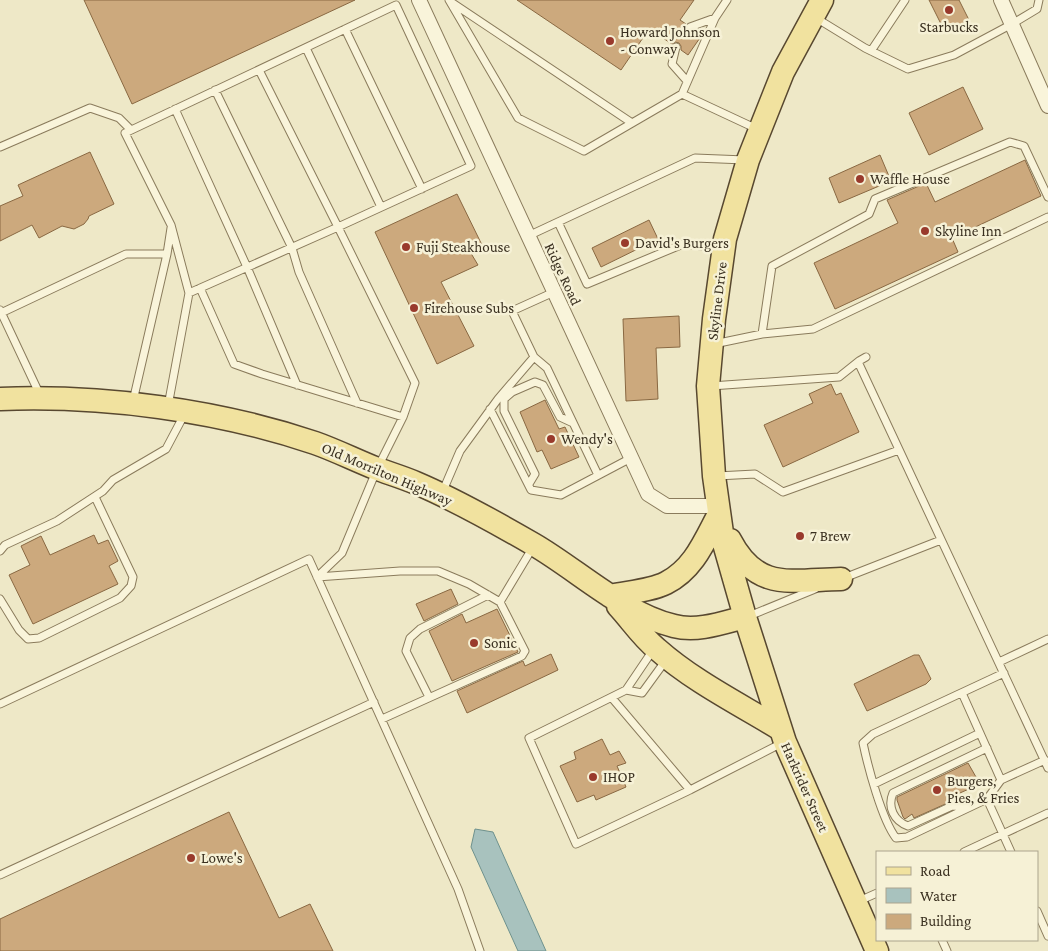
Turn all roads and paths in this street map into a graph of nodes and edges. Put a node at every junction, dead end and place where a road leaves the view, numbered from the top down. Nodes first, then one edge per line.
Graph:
1 (419, 0) edge
2 (727, 0) edge
3 (905, 0) edge
4 (1001, 0) edge
5 (1039, 0) edge
6 (450, 1) edge
7 (818, 8) edge
8 (715, 18) junction
9 (1012, 24) junction
10 (690, 27) dead end
11 (345, 29) junction
12 (676, 47) dead end
13 (306, 48) junction
14 (871, 51) junction
15 (259, 70) junction
16 (688, 81) junction
17 (215, 90) junction
18 (682, 94) junction
19 (1048, 106) edge
20 (175, 109) junction
21 (632, 123) junction
22 (131, 130) junction
23 (760, 130) junction
24 (0, 147) edge
25 (748, 160) junction
26 (422, 189) junction
27 (1048, 197) edge
28 (381, 207) junction
29 (1048, 217) edge
30 (558, 222) junction
31 (171, 225) junction
32 (338, 227) junction
33 (528, 236) junction
34 (292, 248) junction
35 (724, 248) junction
36 (167, 254) junction
37 (247, 268) junction
38 (200, 288) junction
39 (554, 292) junction
40 (189, 293) junction
41 (1, 311) edge
42 (762, 334) junction
43 (711, 344) junction
44 (534, 357) junction
45 (298, 385) junction
46 (708, 386) junction
47 (41, 397) junction
48 (0, 399) edge
49 (357, 403) junction
50 (132, 404) junction
51 (490, 410) junction
52 (177, 411) junction
53 (402, 417) junction
54 (573, 422) junction
55 (899, 450) junction
56 (631, 458) junction
57 (377, 468) junction
58 (598, 476) junction
59 (714, 476) junction
60 (529, 484) junction
61 (441, 496) junction
62 (95, 497) junction
63 (718, 510) junction
64 (941, 540) junction
65 (535, 545) junction
66 (0, 551) edge
67 (317, 577) junction
68 (841, 579) junction
69 (488, 595) junction
70 (610, 596) junction
71 (0, 599) edge
72 (500, 602) junction
73 (745, 618) junction
74 (1048, 639) edge
75 (661, 653) junction
76 (999, 662) junction
77 (1004, 673) junction
78 (626, 690) junction
79 (962, 693) junction
80 (429, 697) junction
81 (612, 698) junction
82 (374, 702) junction
83 (0, 704) edge
84 (382, 720) junction
85 (980, 733) junction
86 (782, 735) junction
87 (987, 748) junction
88 (1046, 764) edge
89 (1001, 780) junction
90 (874, 784) junction
91 (690, 790) junction
92 (987, 799) junction
93 (970, 808) junction
94 (1048, 813) edge
95 (1003, 834) junction
96 (966, 851) edge
97 (1011, 851) edge
98 (0, 875) edge
99 (876, 892) edge
100 (856, 902) junction
101 (1038, 913) edge
102 (1048, 936) edge
103 (480, 951) edge
104 (878, 951) edge

1 - 33 street, Ridge Road
2 - 8 lane
3 - 14 lane
4 - 9 street
5 - 9 lane
6 - 21 lane
6 - 21 lane
7 - 14 lane
7 - 23 main road, Skyline Drive
8 - 10 lane
8 - 16 lane
9 - 14 lane
9 - 19 street
11 - 13 lane
11 - 26 lane
11 - 26 lane
12 - 16 lane
13 - 15 lane
13 - 28 lane
15 - 17 lane
15 - 32 lane
16 - 18 lane
17 - 20 lane
17 - 34 lane
18 - 21 lane
18 - 23 lane
20 - 22 lane
20 - 37 lane
22 - 24 lane
22 - 31 lane
23 - 25 main road, Skyline Drive
25 - 30 lane
25 - 35 main road, Skyline Drive
26 - 28 lane
27 - 42 lane
28 - 32 lane
29 - 42 lane
30 - 33 lane
30 - 35 lane
31 - 36 lane
31 - 40 lane
32 - 34 lane
32 - 53 lane
33 - 39 street, Ridge Road
34 - 37 lane
34 - 49 lane
35 - 43 main road, Skyline Drive
36 - 41 lane
36 - 50 lane
37 - 38 lane
37 - 45 lane
38 - 40 lane
38 - 45 lane
39 - 44 lane
39 - 56 street, Ridge Road
40 - 52 lane
41 - 47 lane
42 - 43 lane
43 - 46 main road, Skyline Drive
44 - 51 lane
44 - 54 lane
45 - 49 lane
46 - 55 lane
46 - 59 main road, Skyline Drive
47 - 48 main road, Old Morrilton Highway
47 - 50 main road, Old Morrilton Highway
49 - 53 lane
50 - 52 main road, Old Morrilton Highway
51 - 60 lane
51 - 61 lane
52 - 57 main road, Old Morrilton Highway
52 - 62 lane
53 - 57 lane
54 - 58 lane
54 - 60 lane
55 - 59 lane
55 - 64 lane
56 - 58 lane
56 - 63 street, Ridge Road
57 - 61 main road, Old Morrilton Highway
57 - 67 lane
58 - 60 lane
59 - 63 main road, Skyline Drive
61 - 65 main road, Old Morrilton Highway
62 - 66 lane
62 - 71 lane
63 - 68 main road
63 - 70 main road
63 - 73 main road, Skyline Drive
64 - 68 lane
64 - 76 lane
65 - 70 main road, Old Morrilton Highway
65 - 72 lane
67 - 69 lane
67 - 82 lane
67 - 83 lane
68 - 73 lane
69 - 72 lane
69 - 80 lane
70 - 73 main road, Old Morrilton Highway
70 - 75 main road
72 - 80 lane
73 - 86 main road, Harkrider Street
74 - 76 lane
75 - 78 lane
75 - 78 lane
75 - 86 main road
76 - 77 lane
77 - 79 lane
77 - 88 lane
78 - 81 lane
79 - 85 lane
79 - 90 lane
80 - 84 lane
81 - 91 lane
81 - 91 lane
82 - 84 lane
82 - 98 lane
84 - 103 lane
85 - 87 lane
85 - 90 lane
86 - 91 lane
86 - 100 main road, Harkrider Street
87 - 89 lane
87 - 93 lane
88 - 89 lane
89 - 92 lane
90 - 93 lane
92 - 93 lane
92 - 95 lane
94 - 95 lane
95 - 96 lane
95 - 97 lane
99 - 100 lane
100 - 104 main road, Harkrider Street
101 - 102 lane

